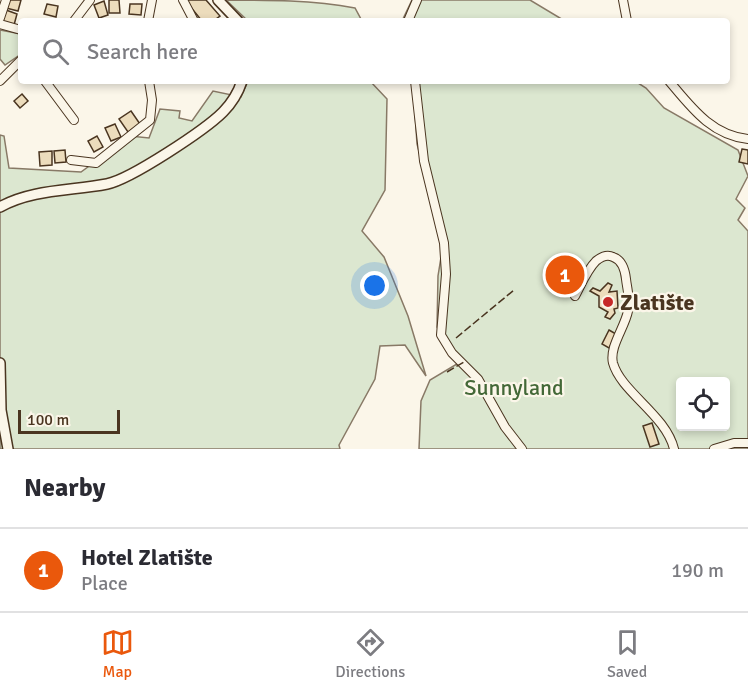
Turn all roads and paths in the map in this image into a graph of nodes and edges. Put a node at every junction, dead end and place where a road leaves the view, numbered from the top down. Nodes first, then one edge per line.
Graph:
1 (6, 0) edge
2 (90, 0) edge
3 (152, 0) edge
4 (183, 0) edge
5 (218, 0) edge
6 (417, 0) edge
7 (623, 0) edge
8 (0, 18) edge
9 (76, 18) edge
10 (149, 18) edge
11 (192, 18) edge
12 (235, 18) edge
13 (409, 18) edge
14 (626, 18) edge
15 (0, 24) edge
16 (18, 29) edge
17 (18, 63) edge
18 (0, 81) edge
19 (47, 84) edge
20 (149, 84) edge
21 (241, 84) edge
22 (415, 84) edge
23 (671, 84) edge
24 (74, 120) dead end
25 (748, 139) edge
26 (71, 160) dead end
27 (0, 207) edge
28 (575, 296) dead end
29 (0, 363) edge
30 (748, 443) edge
31 (8, 449) edge
32 (522, 449) edge
33 (674, 449) edge
34 (714, 449) edge

1 - 8 street
2 - 9 street
3 - 10 street
4 - 11 street
5 - 12 main road
6 - 13 street
7 - 14 street
15 - 16 street
17 - 18 street
19 - 24 street
20 - 26 street
21 - 27 main road
22 - 32 street
23 - 25 street
28 - 33 street
29 - 31 main road
30 - 34 street

